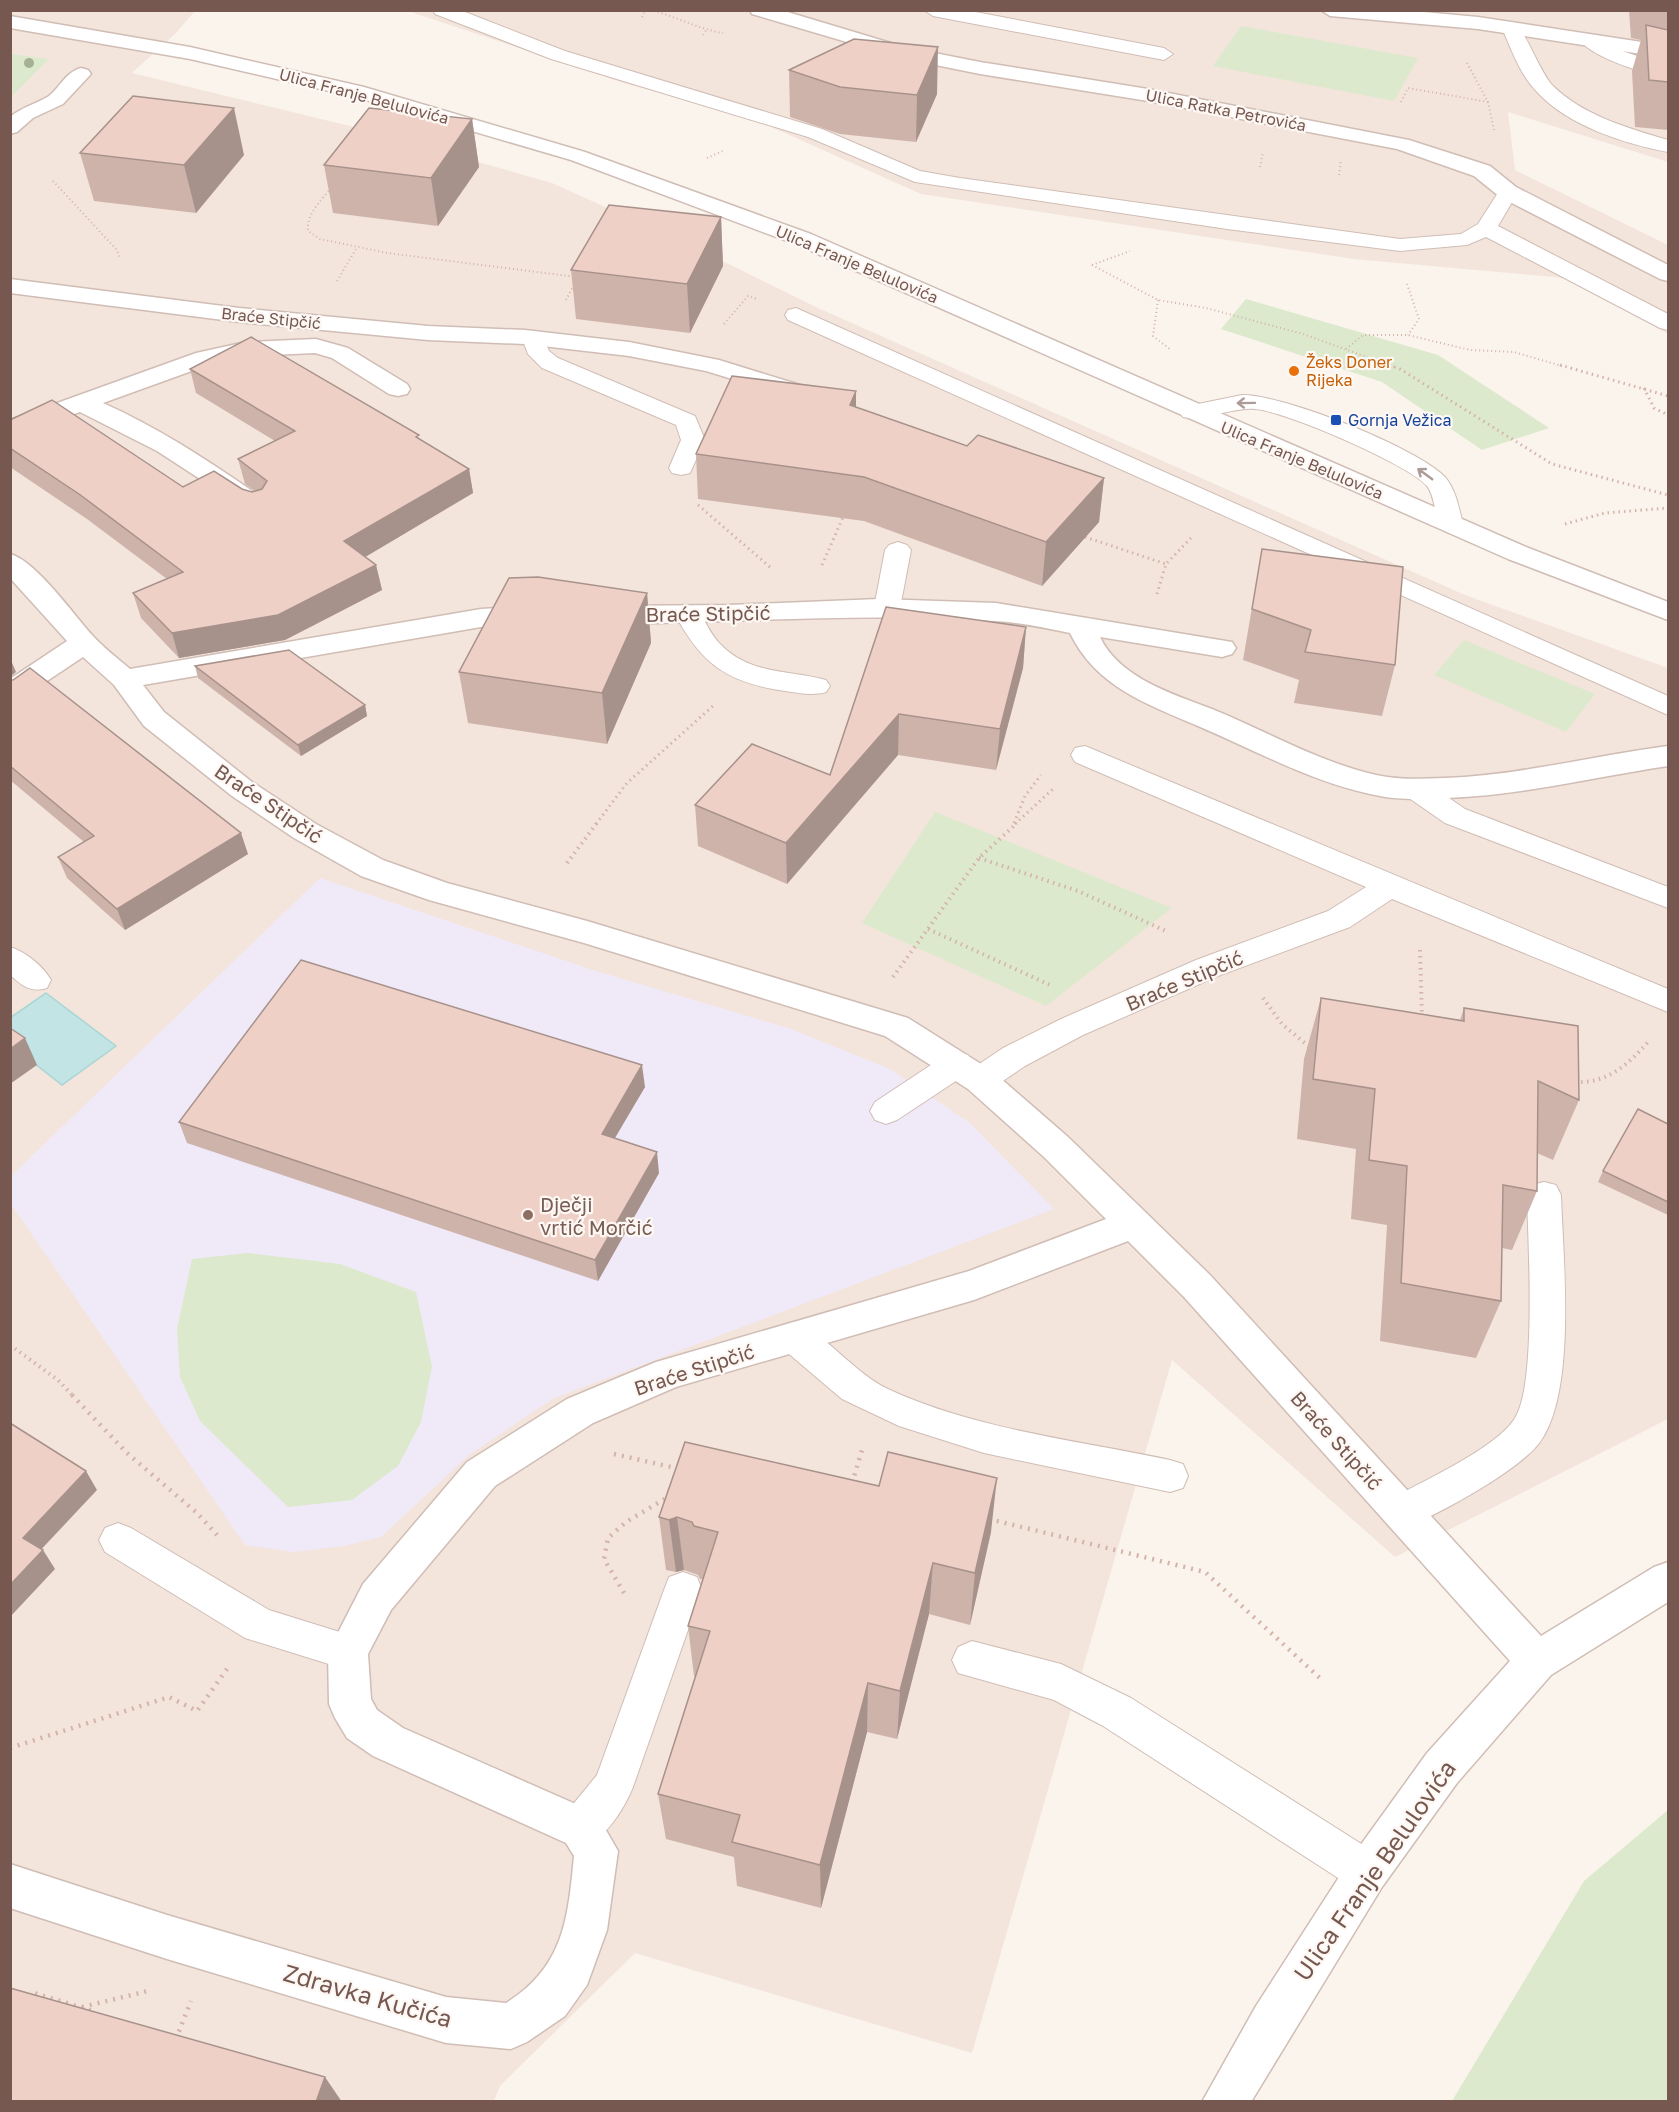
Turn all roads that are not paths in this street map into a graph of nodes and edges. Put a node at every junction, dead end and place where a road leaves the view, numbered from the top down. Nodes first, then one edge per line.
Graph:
1 (442, 10) edge
2 (759, 10) edge
3 (933, 10) edge
4 (1330, 10) edge
5 (1474, 17) edge
6 (10, 22) edge
7 (1511, 28) junction
8 (1589, 40) junction
9 (1668, 52) edge
10 (1164, 54) dead end
11 (1668, 73) edge
12 (81, 74) dead end
13 (10, 128) edge
14 (1668, 146) edge
15 (1508, 192) junction
16 (1486, 228) junction
17 (1668, 274) edge
18 (10, 286) edge
19 (796, 315) dead end
20 (1668, 323) edge
21 (533, 338) junction
22 (398, 389) dead end
23 (791, 390) edge
24 (81, 403) junction
25 (1191, 412) junction
26 (10, 429) edge
27 (681, 468) dead end
28 (258, 507) edge
29 (1451, 524) junction
30 (898, 550) edge
31 (10, 562) edge
32 (887, 608) junction
33 (1668, 612) edge
34 (688, 614) junction
35 (1081, 626) junction
36 (84, 643) junction
37 (1222, 648) dead end
38 (124, 679) junction
39 (817, 686) dead end
40 (10, 692) edge
41 (1668, 706) edge
42 (1085, 754) dead end
43 (1668, 756) edge
44 (1416, 789) junction
45 (1390, 886) junction
46 (1668, 898) edge
47 (10, 958) edge
48 (36, 980) dead end
49 (1668, 1001) edge
50 (969, 1072) junction
51 (886, 1111) dead end
52 (1544, 1195) dead end
53 (1132, 1224) junction
54 (794, 1337) junction
55 (1170, 1476) dead end
56 (1402, 1512) junction
57 (118, 1540) dead end
58 (1668, 1580) edge
59 (677, 1606) road end
60 (348, 1652) junction
61 (972, 1660) dead end
62 (1537, 1660) junction
63 (581, 1828) junction
64 (1367, 1872) junction
65 (10, 1886) edge
66 (1225, 2102) edge

1 - 16 lane
2 - 15 street, Ulica Ratka Petrovića
3 - 10 lane
4 - 5 street
5 - 7 street
6 - 25 street, Ulica Franje Belulovića
7 - 8 street
7 - 14 lane
8 - 9 street
8 - 11 lane
12 - 13 street
15 - 16 lane
15 - 17 street, Ulica Ratka Petrovića
16 - 20 lane
18 - 21 street, Braće Stipčić
19 - 41 lane
21 - 23 street, Braće Stipčić
21 - 27 lane
22 - 24 street, Braće Stipčić
24 - 26 street, Braće Stipčić
24 - 28 street
25 - 29 street, Ulica Franje Belulovića
29 -> 25 lane
29 - 33 street, Ulica Franje Belulovića
30 - 32 lane
31 - 36 street, Braće Stipčić
32 - 34 street, Braće Stipčić
32 - 35 street, Braće Stipčić
34 - 38 street, Braće Stipčić
34 - 39 lane
35 - 37 street, Braće Stipčić
35 - 44 street
36 - 38 street, Braće Stipčić
36 - 40 street
38 - 50 street, Braće Stipčić
42 - 45 lane
43 - 44 street
44 - 46 lane
45 - 49 lane
45 - 50 lane, Braće Stipčić
47 - 48 lane
50 - 51 lane
50 - 53 street, Braće Stipčić
52 - 56 lane
53 - 54 street, Braće Stipčić
53 - 56 street, Braće Stipčić
54 - 55 lane
54 - 60 street, Braće Stipčić
56 - 62 street, Braće Stipčić
57 - 60 lane
58 - 62 street, Ulica Franje Belulovića
59 - 63 lane
60 - 63 street
61 - 64 lane
62 - 64 street, Ulica Franje Belulovića
63 - 65 street, Zdravka Kučića
64 - 66 street, Ulica Franje Belulovića

